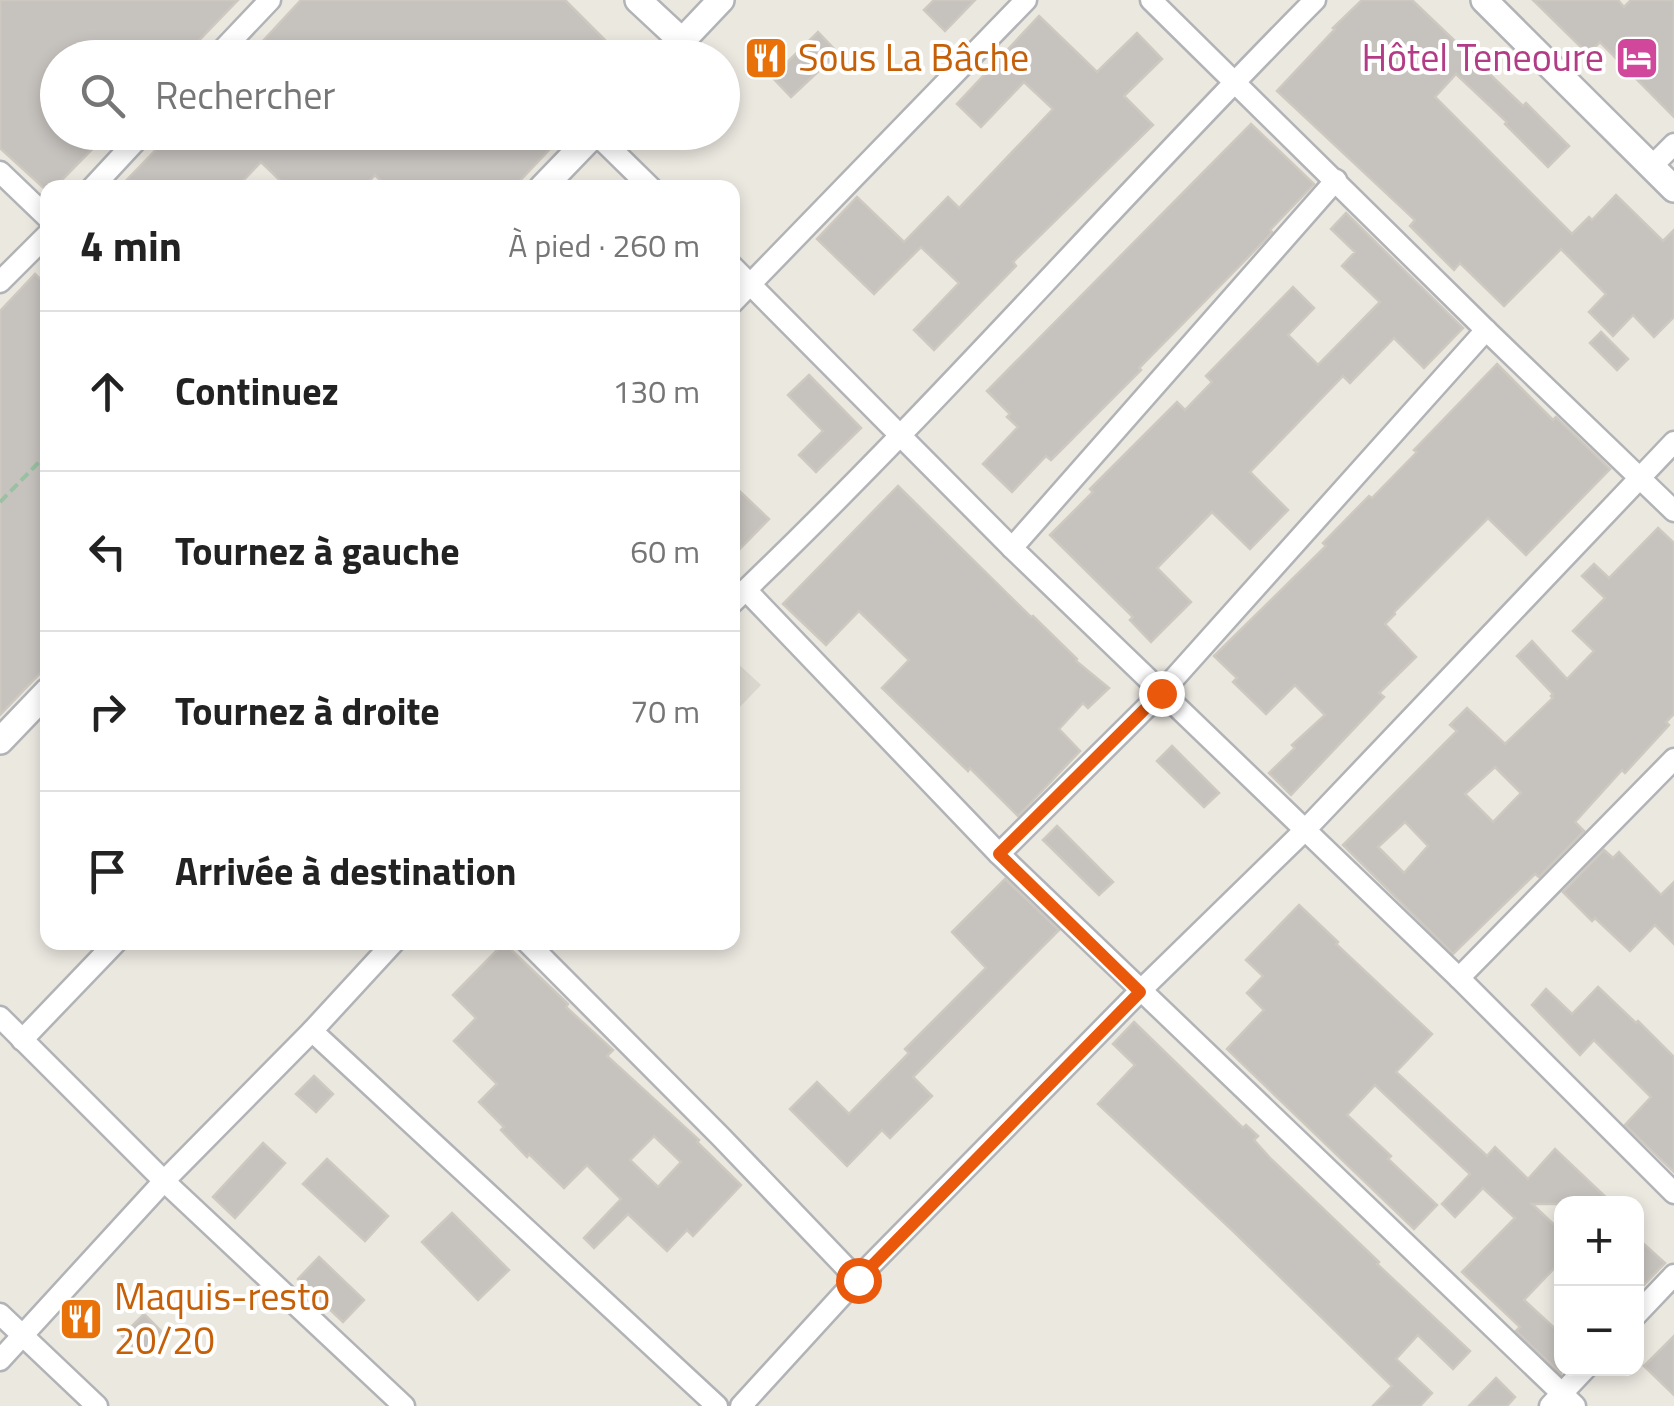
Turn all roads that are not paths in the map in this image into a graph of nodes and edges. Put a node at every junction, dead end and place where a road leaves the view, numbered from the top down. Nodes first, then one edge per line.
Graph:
1 (270, 0) edge
2 (638, 0) edge
3 (721, 0) edge
4 (1026, 0) edge
5 (1151, 0) edge
6 (1315, 0) edge
7 (1484, 0) edge
8 (232, 40) edge
9 (667, 40) edge
10 (683, 40) edge
11 (1234, 81) junction
12 (1674, 144) edge
13 (127, 150) edge
14 (579, 150) edge
15 (613, 150) edge
16 (1651, 167) junction
17 (0, 172) edge
18 (99, 180) edge
19 (550, 180) edge
20 (644, 180) edge
21 (1336, 180) junction
22 (1674, 189) edge
23 (40, 210) edge
24 (40, 242) edge
25 (740, 273) edge
26 (0, 282) edge
27 (752, 284) junction
28 (740, 295) edge
29 (1486, 330) junction
30 (901, 436) junction
31 (1674, 442) edge
32 (1640, 477) junction
33 (1674, 510) edge
34 (1012, 548) junction
35 (740, 596) edge
36 (740, 598) edge
37 (1161, 693) junction
38 (40, 699) edge
39 (0, 740) edge
40 (1674, 759) edge
41 (1306, 830) junction
42 (999, 854) junction
43 (108, 950) edge
44 (387, 950) edge
45 (534, 950) edge
46 (1459, 978) junction
47 (1140, 992) junction
48 (0, 1017) edge
49 (312, 1031) junction
50 (22, 1040) junction
51 (164, 1181) junction
52 (1674, 1192) edge
53 (1674, 1275) edge
54 (858, 1280) junction
55 (1644, 1307) edge
56 (0, 1314) edge
57 (23, 1335) junction
58 (0, 1360) edge
59 (1580, 1376) edge
60 (1562, 1402) edge
61 (97, 1406) edge
62 (404, 1406) edge
63 (717, 1406) edge
64 (741, 1406) edge

1 - 8 street
2 - 9 street
3 - 10 street
4 - 27 street
5 - 11 street
6 - 11 street
7 - 16 street
11 - 21 street
11 - 30 street
12 - 16 street
13 - 18 street
14 - 19 street
15 - 20 street
16 - 22 street
17 - 23 street
21 - 29 street
21 - 34 street
24 - 26 street
25 - 27 street
27 - 28 street
27 - 30 street
29 - 32 street
29 - 37 street
30 - 34 street
30 - 35 street
31 - 32 street
32 - 33 street
32 - 41 street
34 - 37 street
36 - 42 street
37 - 41 street
37 - 42 street
38 - 39 street
40 - 46 street
41 - 46 street
41 - 47 street
42 - 47 street
43 - 50 street
44 - 49 street
45 - 54 street
46 - 52 street
47 - 54 street
47 - 60 street
48 - 50 street
49 - 51 street
49 - 63 street
50 - 51 street
51 - 57 street
51 - 62 street
53 - 55 street
54 - 64 street
56 - 57 street
57 - 58 street
57 - 61 street
59 - 60 street

